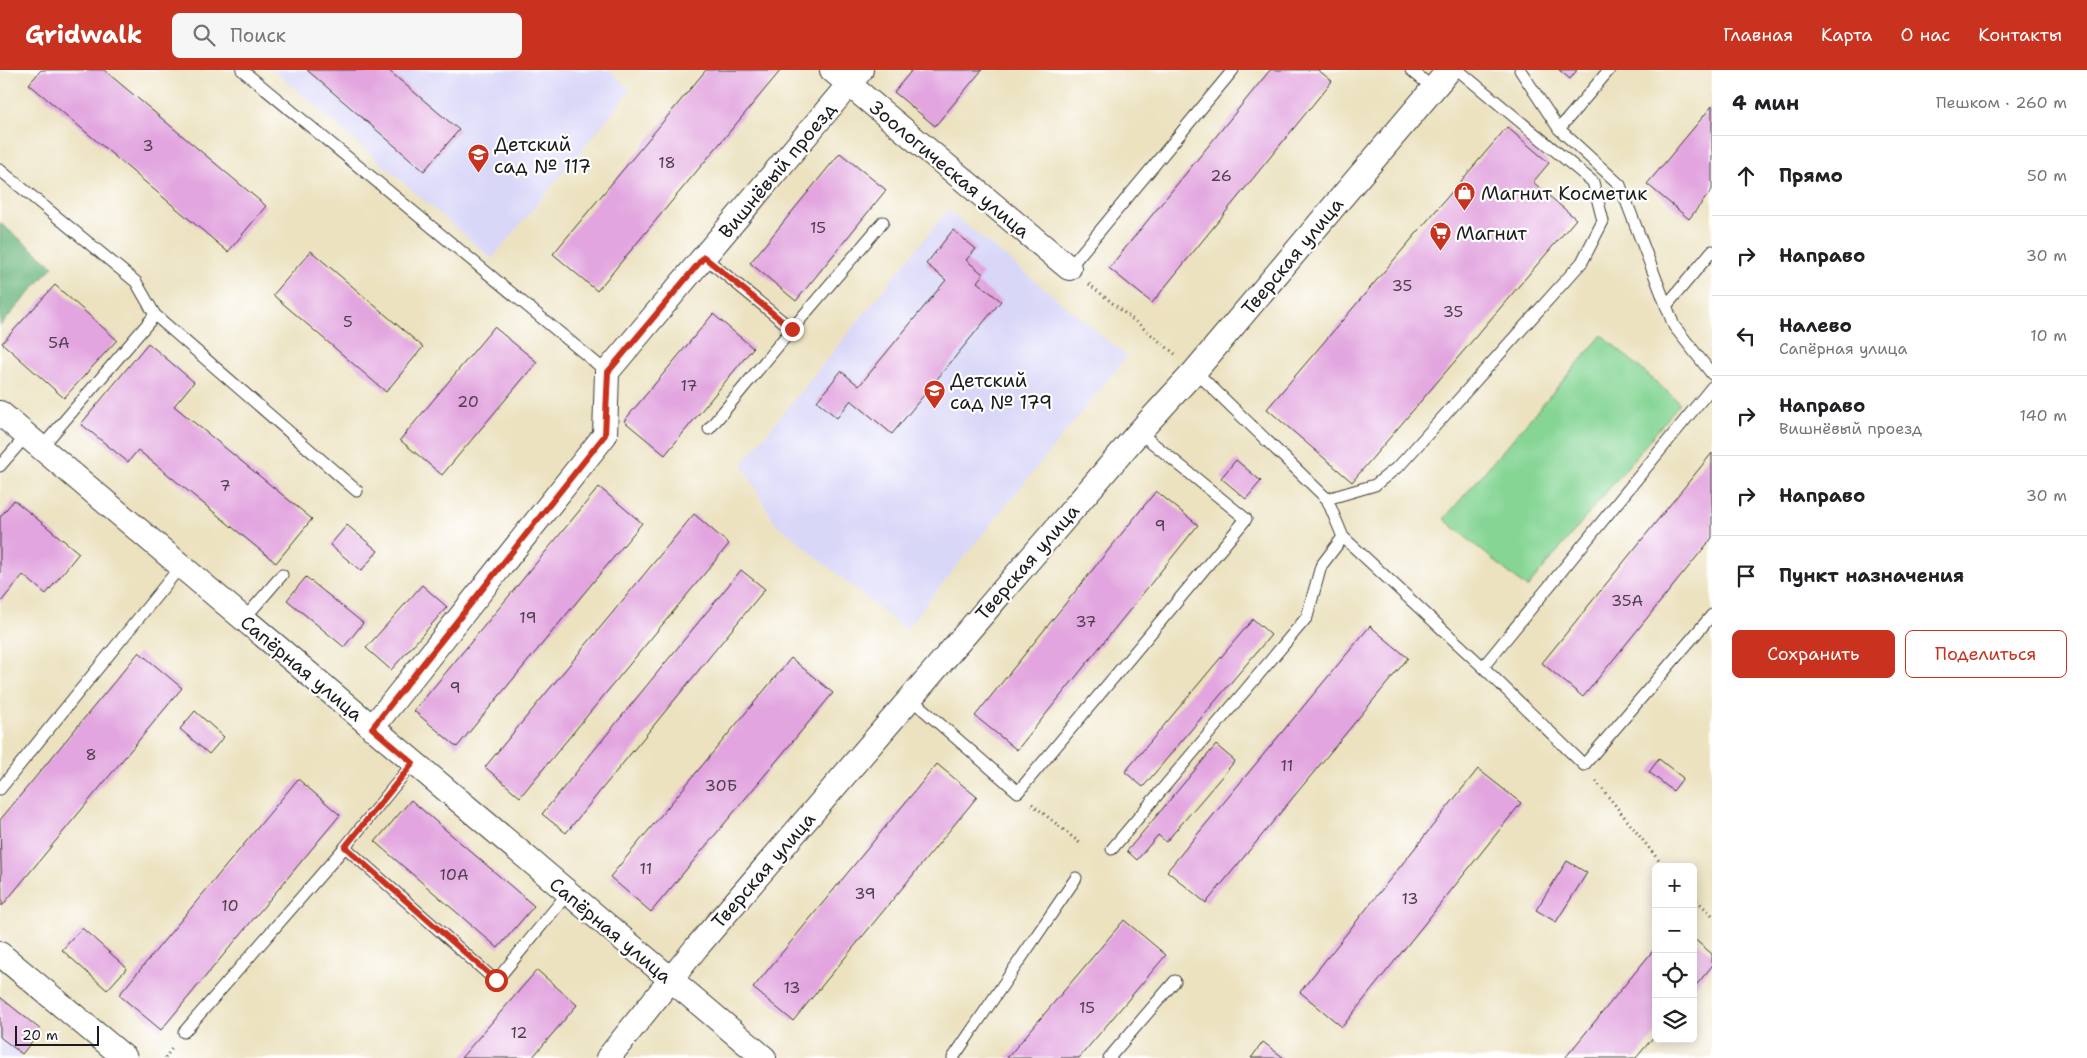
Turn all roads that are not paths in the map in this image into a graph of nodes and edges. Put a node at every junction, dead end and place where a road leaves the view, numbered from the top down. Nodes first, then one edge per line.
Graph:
1 (242, 70) edge
2 (1233, 70) edge
3 (1411, 70) edge
4 (1449, 70) edge
5 (1458, 70) edge
6 (1520, 70) edge
7 (1609, 70) edge
8 (847, 75) edge
9 (1434, 89) junction
10 (1559, 129) junction
11 (0, 170) edge
12 (883, 222) dead end
13 (1712, 251) edge
14 (704, 257) junction
15 (1069, 268) joint
16 (1666, 306) junction
17 (155, 315) junction
18 (792, 329) junction
19 (1195, 371) junction
20 (608, 372) junction
21 (1712, 374) edge
22 (1712, 388) edge
23 (0, 413) edge
24 (709, 429) dead end
25 (1139, 432) junction
26 (34, 442) junction
27 (0, 466) edge
28 (357, 491) dead end
29 (1327, 499) junction
30 (1343, 537) junction
31 (180, 567) junction
32 (282, 575) dead end
33 (1712, 615) edge
34 (244, 619) junction
35 (1483, 667) junction
36 (910, 698) junction
37 (372, 728) junction
38 (413, 763) junction
39 (0, 790) edge
40 (345, 847) junction
41 (1112, 850) dead end
42 (1076, 878) dead end
43 (568, 893) junction
44 (0, 954) edge
45 (671, 980) junction
46 (1175, 981) dead end
47 (184, 1032) dead end
48 (124, 1058) edge
49 (608, 1058) edge
50 (764, 1058) edge
51 (953, 1058) edge
52 (1109, 1058) edge

1 - 20 lane
2 - 15 lane
3 - 9 lane
4 - 9 street, Тверская улица
5 - 29 lane
6 - 10 lane
7 - 10 lane
8 - 14 street, Вишнёвый проезд
8 - 15 street, Зоологическая улица
9 - 19 street, Тверская улица
10 - 16 lane
11 - 17 lane
12 - 18 lane
13 - 16 lane
14 - 18 lane
14 - 20 street, Вишнёвый проезд
16 - 21 lane
17 - 26 lane
17 - 28 lane
18 - 24 lane
19 - 25 street, Тверская улица
19 - 29 lane
20 - 37 street
22 - 35 lane
23 - 26 street, Сапёрная улица
25 - 36 street, Тверская улица
25 - 36 lane
26 - 27 lane
26 - 31 street, Сапёрная улица
29 - 30 lane
30 - 35 lane
30 - 41 lane
31 - 34 street, Сапёрная улица
31 - 39 lane
32 - 34 lane
33 - 35 lane
34 - 37 street, Сапёрная улица
36 - 45 street, Тверская улица
37 - 38 street, Сапёрная улица
38 - 40 lane
38 - 43 street, Сапёрная улица
40 - 43 lane
40 - 47 lane
42 - 51 lane
43 - 45 street, Сапёрная улица
44 - 48 street
45 - 49 street, Тверская улица
45 - 50 street, Сапёрная улица
46 - 52 lane

